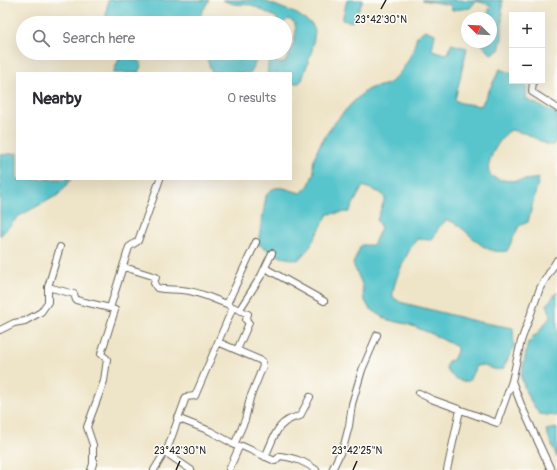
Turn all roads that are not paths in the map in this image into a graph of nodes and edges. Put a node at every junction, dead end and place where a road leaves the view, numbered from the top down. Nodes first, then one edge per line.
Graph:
1 (533, 84) edge
2 (557, 108) edge
3 (160, 180) edge
4 (256, 242) dead end
5 (60, 247) dead end
6 (272, 253) dead end
7 (557, 260) edge
8 (124, 267) junction
9 (265, 268) junction
10 (48, 287) junction
11 (324, 301) dead end
12 (234, 307) junction
13 (110, 308) junction
14 (0, 330) edge
15 (377, 335) dead end
16 (218, 342) junction
17 (237, 350) junction
18 (512, 380) junction
19 (419, 393) dead end
20 (310, 396) dead end
21 (460, 410) junction
22 (177, 418) junction
23 (237, 446) junction
24 (165, 452) junction
25 (265, 456) junction
26 (156, 469) edge
27 (91, 470) edge
28 (191, 470) edge
29 (229, 470) edge
30 (316, 470) edge
31 (332, 470) edge
32 (447, 470) edge
33 (551, 470) edge

1 - 2 street
3 - 8 street
4 - 12 street
5 - 10 street
6 - 9 street
7 - 18 street
8 - 12 street
8 - 13 street
9 - 11 street
9 - 12 street
10 - 13 street
10 - 14 street
12 - 16 street
12 - 17 street
13 - 27 street
15 - 31 street
16 - 17 street
16 - 22 street
17 - 23 street
18 - 21 street
18 - 33 street
19 - 21 street
20 - 25 street
21 - 32 street
22 - 23 street
22 - 24 street
23 - 25 street
23 - 29 street
24 - 26 street
24 - 28 street
25 - 30 street

